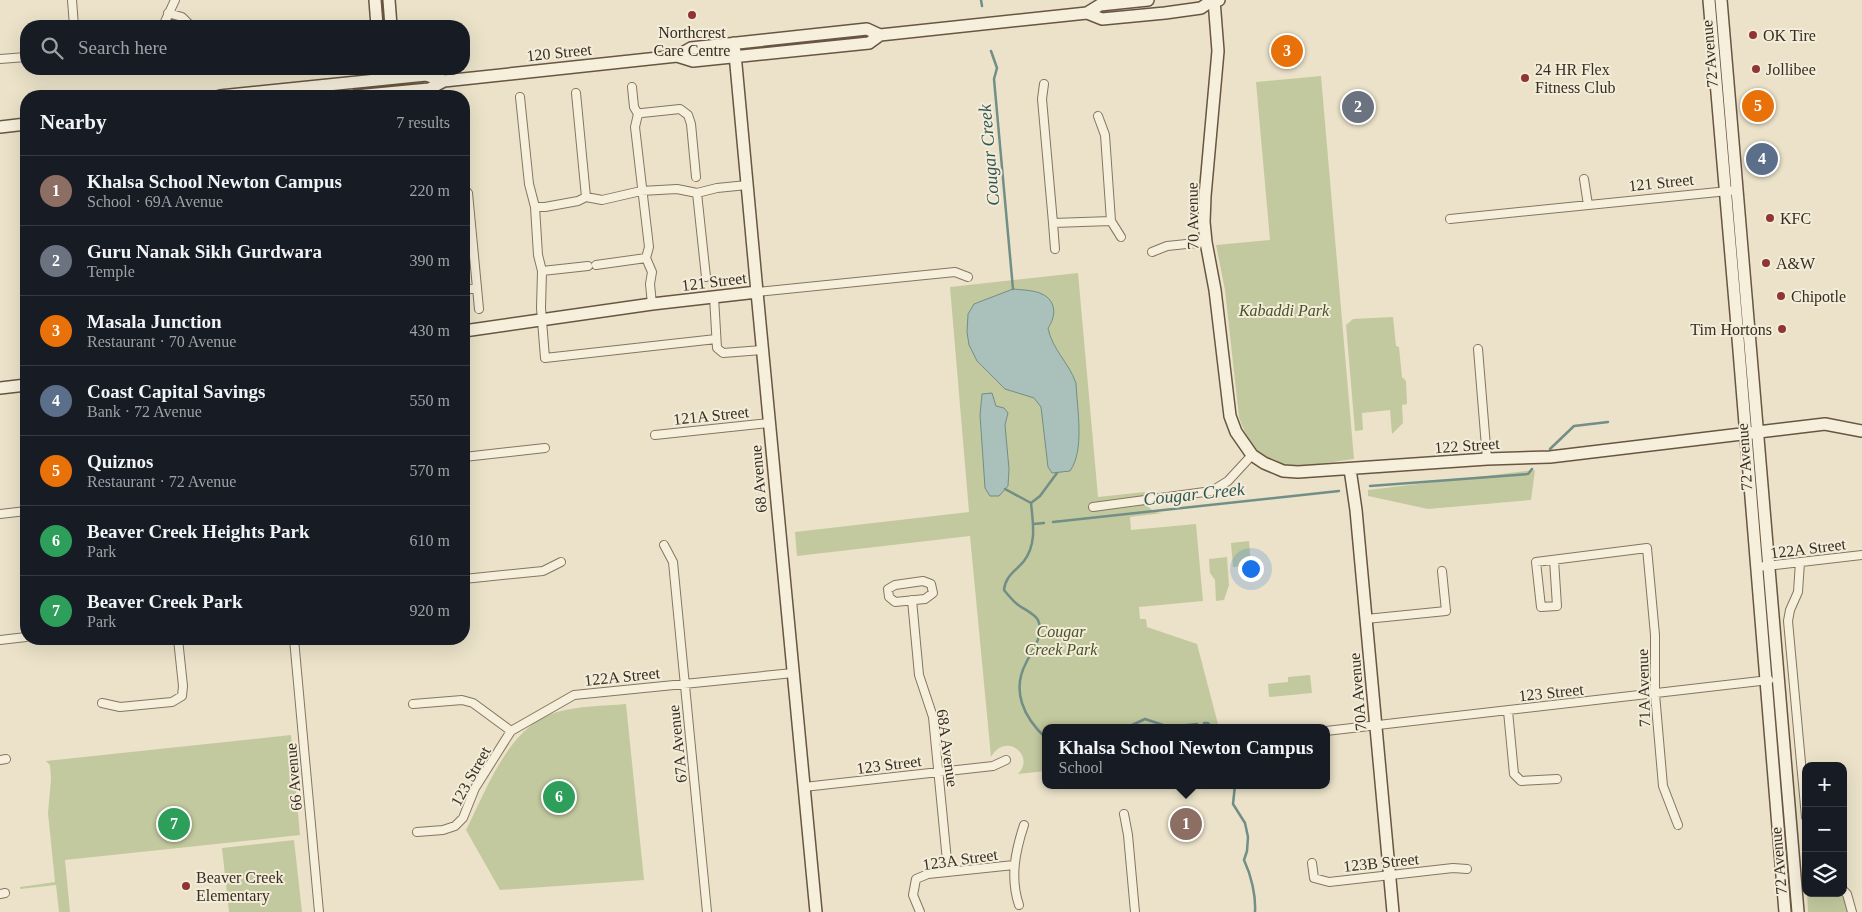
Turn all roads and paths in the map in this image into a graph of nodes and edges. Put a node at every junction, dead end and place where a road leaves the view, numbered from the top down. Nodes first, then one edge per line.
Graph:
1 (72, 0) edge
2 (175, 0) edge
3 (374, 0) edge
4 (389, 0) edge
5 (1148, 0) edge
6 (1214, 0) edge
7 (1708, 0) edge
8 (1721, 0) edge
9 (168, 13) junction
10 (1088, 13) junction
11 (74, 20) edge
12 (165, 20) edge
13 (185, 20) edge
14 (376, 20) edge
15 (391, 20) edge
16 (880, 35) junction
17 (734, 43) junction
18 (677, 56) junction
19 (20, 57) edge
20 (736, 57) junction
21 (0, 59) edge
22 (374, 75) edge
23 (381, 75) edge
24 (396, 75) edge
25 (426, 75) edge
26 (444, 80) junction
27 (1044, 84) dead end
28 (632, 87) dead end
29 (277, 90) edge
30 (383, 90) edge
31 (398, 90) edge
32 (419, 90) edge
33 (576, 93) dead end
34 (520, 97) dead end
35 (638, 114) junction
36 (1098, 116) dead end
37 (20, 125) edge
38 (0, 127) edge
39 (696, 177) dead end
40 (1584, 178) dead end
41 (747, 185) junction
42 (1738, 190) junction
43 (641, 191) junction
44 (1725, 192) junction
45 (698, 193) junction
46 (586, 197) junction
47 (1588, 206) junction
48 (535, 207) junction
49 (1450, 219) dead end
50 (1111, 221) junction
51 (1053, 223) junction
52 (1120, 237) dead end
53 (1206, 242) junction
54 (470, 249) edge
55 (1055, 249) dead end
56 (1152, 252) dead end
57 (646, 258) junction
58 (542, 271) junction
59 (706, 277) dead end
60 (968, 277) dead end
61 (477, 288) junction
62 (470, 289) edge
63 (756, 292) junction
64 (714, 297) junction
65 (652, 304) junction
66 (479, 309) dead end
67 (541, 319) junction
68 (470, 329) edge
69 (716, 340) junction
70 (1478, 349) dead end
71 (762, 350) junction
72 (20, 386) edge
73 (0, 388) edge
74 (769, 423) junction
75 (1862, 431) edge
76 (1758, 432) junction
77 (1746, 433) junction
78 (655, 435) dead end
79 (545, 448) dead end
80 (1252, 454) junction
81 (470, 456) edge
82 (1487, 459) junction
83 (1350, 469) junction
84 (1093, 507) dead end
85 (20, 512) edge
86 (0, 514) edge
87 (664, 545) dead end
88 (1862, 555) edge
89 (1554, 560) junction
90 (561, 562) dead end
91 (1800, 562) junction
92 (1763, 567) junction
93 (1442, 571) dead end
94 (470, 578) edge
95 (912, 600) junction
96 (1366, 619) junction
97 (20, 638) edge
98 (0, 640) edge
99 (179, 645) edge
100 (295, 645) edge
101 (793, 673) junction
102 (1778, 679) junction
103 (1765, 680) junction
104 (684, 684) junction
105 (1655, 694) junction
106 (102, 703) dead end
107 (413, 704) dead end
108 (1508, 711) junction
109 (1376, 726) junction
110 (511, 731) junction
111 (1330, 731) edge
112 (1006, 760) dead end
113 (938, 772) junction
114 (1557, 779) dead end
115 (804, 787) junction
116 (1805, 807) edge
117 (1124, 814) dead end
118 (1678, 824) dead end
119 (1024, 825) dead end
120 (417, 832) dead end
121 (1312, 863) dead end
122 (1014, 865) junction
123 (1467, 869) dead end
124 (948, 872) junction
125 (1390, 875) junction
126 (1847, 894) edge
127 (1019, 905) dead end
128 (320, 912) edge
129 (707, 912) edge
130 (816, 912) edge
131 (920, 912) edge
132 (1136, 912) edge
133 (1393, 912) edge
134 (1785, 912) edge
135 (1798, 912) edge
136 (1852, 912) edge

1 - 11 street
2 - 9 street
3 - 14 main road
4 - 15 main road
5 - 10 main road, 120 Street
6 - 10 main road, 120 Street
6 - 53 main road, 70 Avenue
7 - 44 main road, 72 Avenue
8 - 42 main road, 72 Avenue
9 - 12 street
9 - 13 street
10 - 16 main road, 120 Street
16 - 17 main road, 120 Street
16 - 20 main road, 120 Street
17 - 18 main road, 120 Street
17 - 20 main road, 68 Avenue
18 - 20 main road, 120 Street
18 - 26 main road, 120 Street
19 - 21 street
20 - 41 main road, 68 Avenue
22 - 29 main road, 120 Street
23 - 30 main road
24 - 31 main road
25 - 26 main road, 120 Street
26 - 32 main road, 120 Street
27 - 51 street
28 - 35 street
33 - 46 street
34 - 48 street
35 - 39 street
35 - 43 street
36 - 50 street
37 - 38 main road
40 - 47 street
41 - 45 street
41 - 63 main road, 68 Avenue
42 - 44 street, 121 Street
42 - 76 main road, 72 Avenue
43 - 45 street
43 - 46 street
43 - 57 street
44 - 47 street, 121 Street
44 - 77 main road, 72 Avenue
45 - 59 street
46 - 48 street
47 - 49 street, 121 Street
48 - 58 street
50 - 51 street
50 - 52 street
51 - 55 street
53 - 56 street
53 - 80 main road, 70 Avenue
54 - 61 street
57 - 58 street
57 - 65 street
58 - 67 street
60 - 63 street, 121 Street
61 - 62 street
61 - 66 street
63 - 64 main road, 121 Street
63 - 71 main road, 68 Avenue
64 - 65 main road, 121 Street
64 - 69 street
65 - 67 main road, 121 Street
67 - 68 main road, 121 Street
67 - 69 street
69 - 71 street
70 - 82 street
71 - 74 main road, 68 Avenue
72 - 73 main road
74 - 78 street, 121A Street
74 - 101 main road, 68 Avenue
75 - 76 main road, 122 Street
76 - 77 main road, 122 Street
76 - 92 main road, 72 Avenue
77 - 82 main road, 122 Street
77 - 92 main road, 72 Avenue
79 - 81 street
80 - 83 main road, 122 Street
80 - 84 street
82 - 83 main road, 122 Street
83 - 96 main road, 70A Avenue
85 - 86 street
87 - 104 street, 67A Avenue
88 - 91 street, 122A Street
89 - 89 street
89 - 105 street, 71A Avenue
90 - 94 street
91 - 92 street, 122A Street
91 - 116 street, 72 Avenue
92 - 102 main road, 72 Avenue
92 - 103 main road, 72 Avenue
93 - 96 street
95 - 95 street
95 - 113 street, 68A Avenue
96 - 109 main road, 70A Avenue
97 - 98 street
99 - 106 street
100 - 128 street, 66 Avenue
101 - 104 street, 122A Street
101 - 115 main road, 68 Avenue
102 - 103 street, 123 Street
102 - 135 main road, 72 Avenue
103 - 105 street, 123 Street
103 - 134 main road, 72 Avenue
104 - 110 street, 122A Street
104 - 129 street, 67A Avenue
105 - 108 street, 123 Street
105 - 118 street, 71A Avenue
107 - 110 street
108 - 109 street, 123 Street
108 - 114 street
109 - 111 street, 123 Street
109 - 125 main road, 70A Avenue
110 - 120 street, 123 Street
112 - 113 street, 123 Street
113 - 115 street, 123 Street
113 - 124 street, 68A Avenue
115 - 130 main road, 68 Avenue
117 - 132 street
119 - 122 street, 123A Street
121 - 125 street, 123B Street
122 - 124 street, 123A Street
122 - 127 street, 123A Street
123 - 125 street, 123B Street
124 - 131 street, 123A Street
125 - 133 main road, 70A Avenue
126 - 136 street

